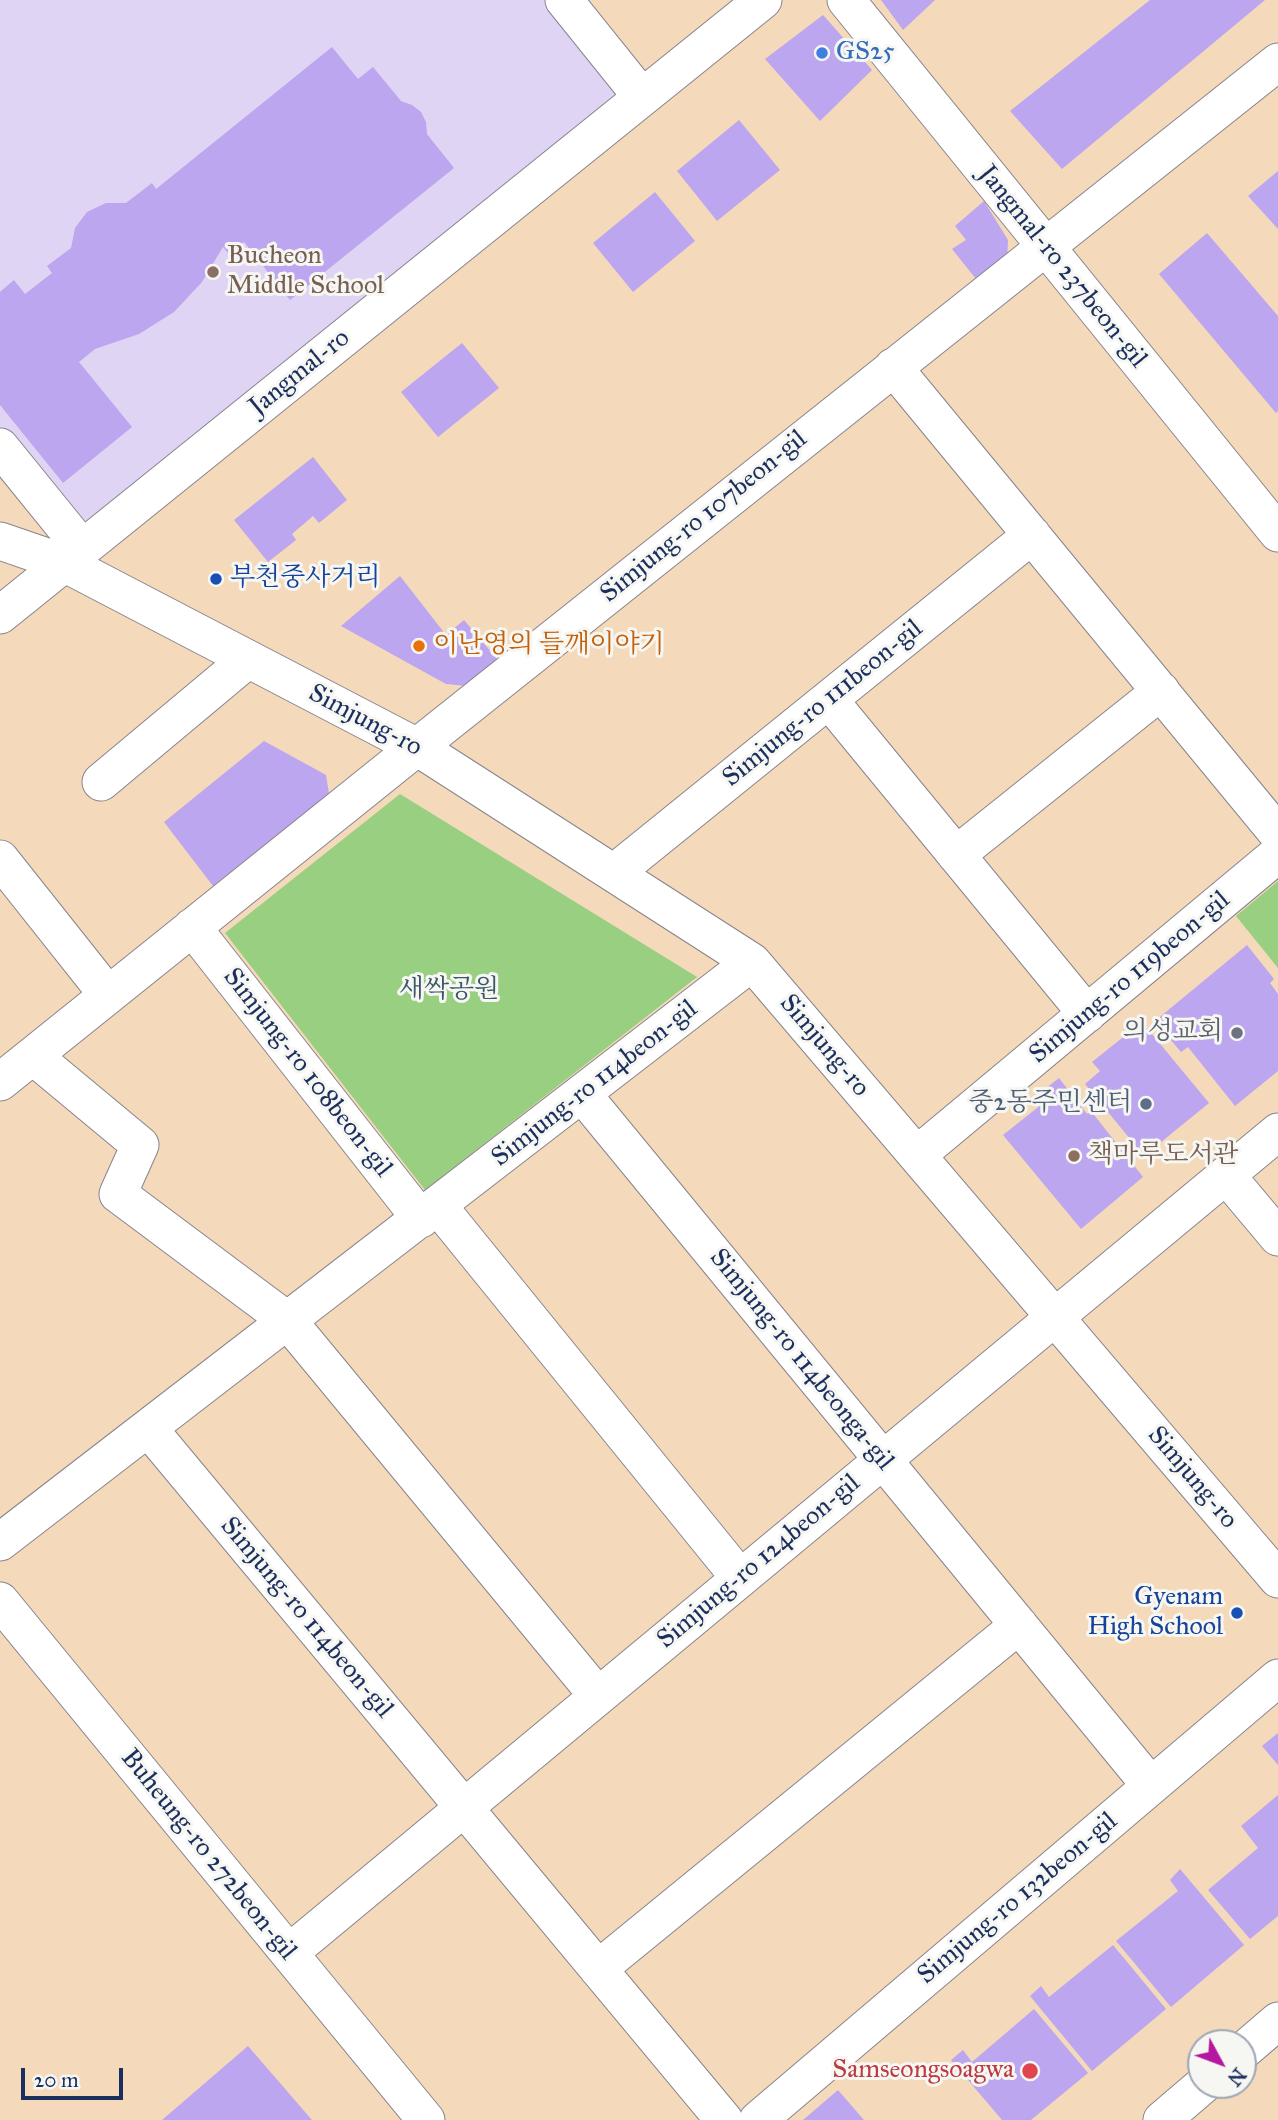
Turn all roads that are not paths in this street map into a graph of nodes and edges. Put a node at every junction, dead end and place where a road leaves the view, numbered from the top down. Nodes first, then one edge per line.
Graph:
1 (564, 0) edge
2 (763, 0) edge
3 (846, 0) edge
4 (1278, 62) edge
5 (642, 97) junction
6 (1045, 246) junction
7 (893, 366) junction
8 (0, 447) edge
9 (1278, 533) edge
10 (1032, 535) junction
11 (0, 541) edge
12 (73, 556) junction
13 (0, 615) edge
14 (247, 660) junction
15 (1160, 691) junction
16 (829, 700) junction
17 (417, 747) junction
18 (101, 782) dead end
19 (1278, 834) edge
20 (1278, 854) edge
21 (956, 855) junction
22 (0, 859) edge
23 (614, 873) junction
24 (192, 927) junction
25 (752, 962) junction
26 (108, 995) junction
27 (1087, 1014) junction
28 (33, 1056) junction
29 (0, 1082) edge
30 (583, 1095) junction
31 (1278, 1132) edge
32 (917, 1156) junction
33 (1226, 1175) junction
34 (429, 1213) junction
35 (1278, 1237) edge
36 (1054, 1316) junction
37 (288, 1321) junction
38 (148, 1428) junction
39 (883, 1459) junction
40 (0, 1542) edge
41 (740, 1578) junction
42 (1278, 1579) edge
43 (0, 1601) edge
44 (1019, 1625) junction
45 (1278, 1678) edge
46 (598, 1696) junction
47 (1152, 1786) junction
48 (464, 1808) junction
49 (289, 1953) junction
50 (598, 1969) junction
51 (1278, 2021) edge
52 (1257, 2039) edge
53 (1187, 2099) edge
54 (415, 2116) edge
55 (724, 2120) edge
56 (758, 2120) edge
57 (1162, 2120) edge

1 - 5 street
2 - 5 street, Jangmal-ro
3 - 6 street, Jangmal-ro 237beon-gil
4 - 6 street, Simjung-ro 107beon-gil
5 - 12 street, Jangmal-ro
6 - 7 street, Simjung-ro 107beon-gil
6 - 9 street, Jangmal-ro 237beon-gil
7 - 10 street
7 - 17 street, Simjung-ro 107beon-gil
8 - 12 street
10 - 15 street
10 - 16 street, Simjung-ro 111beon-gil
11 - 12 street, Simjung-ro
12 - 13 street, Jangmal-ro
12 - 14 street, Simjung-ro
14 - 17 street, Simjung-ro
14 - 18 street
15 - 19 street
15 - 21 street
16 - 21 street
16 - 23 street, Simjung-ro 111beon-gil
17 - 23 street, Simjung-ro
17 - 24 street
20 - 27 street, Simjung-ro 119beon-gil
21 - 27 street
22 - 26 street
23 - 25 street, Simjung-ro
24 - 26 street
24 - 34 street, Simjung-ro 108beon-gil
25 - 30 street, Simjung-ro 114beon-gil
25 - 32 street, Simjung-ro
26 - 28 street
27 - 32 street, Simjung-ro 119beon-gil
28 - 29 street
28 - 37 street
30 - 34 street, Simjung-ro 114beon-gil
30 - 39 street, Simjung-ro 114beonga-gil
31 - 33 street, Simjung-ro 124beon-gil
32 - 36 street, Simjung-ro
33 - 35 street
33 - 36 street, Simjung-ro 124beon-gil
34 - 37 street, Simjung-ro 114beon-gil
34 - 41 street
36 - 39 street, Simjung-ro 124beon-gil
36 - 42 street, Simjung-ro
37 - 38 street, Simjung-ro 114beon-gil
37 - 46 street
38 - 40 street, Simjung-ro 114beon-gil
38 - 48 street, Simjung-ro 114beon-gil
39 - 41 street, Simjung-ro 124beon-gil
39 - 44 street, Simjung-ro 114beonga-gil
41 - 46 street, Simjung-ro 124beon-gil
43 - 49 street, Buheung-ro 272beon-gil
44 - 47 street, Simjung-ro 114beonga-gil
44 - 50 street
45 - 47 street, Simjung-ro 132beon-gil
46 - 48 street, Simjung-ro 124beon-gil
47 - 56 street, Simjung-ro 132beon-gil
48 - 49 street, Simjung-ro 124beon-gil
48 - 50 street
49 - 54 street, Buheung-ro 272beon-gil
50 - 55 street
51 - 52 street
53 - 57 street

